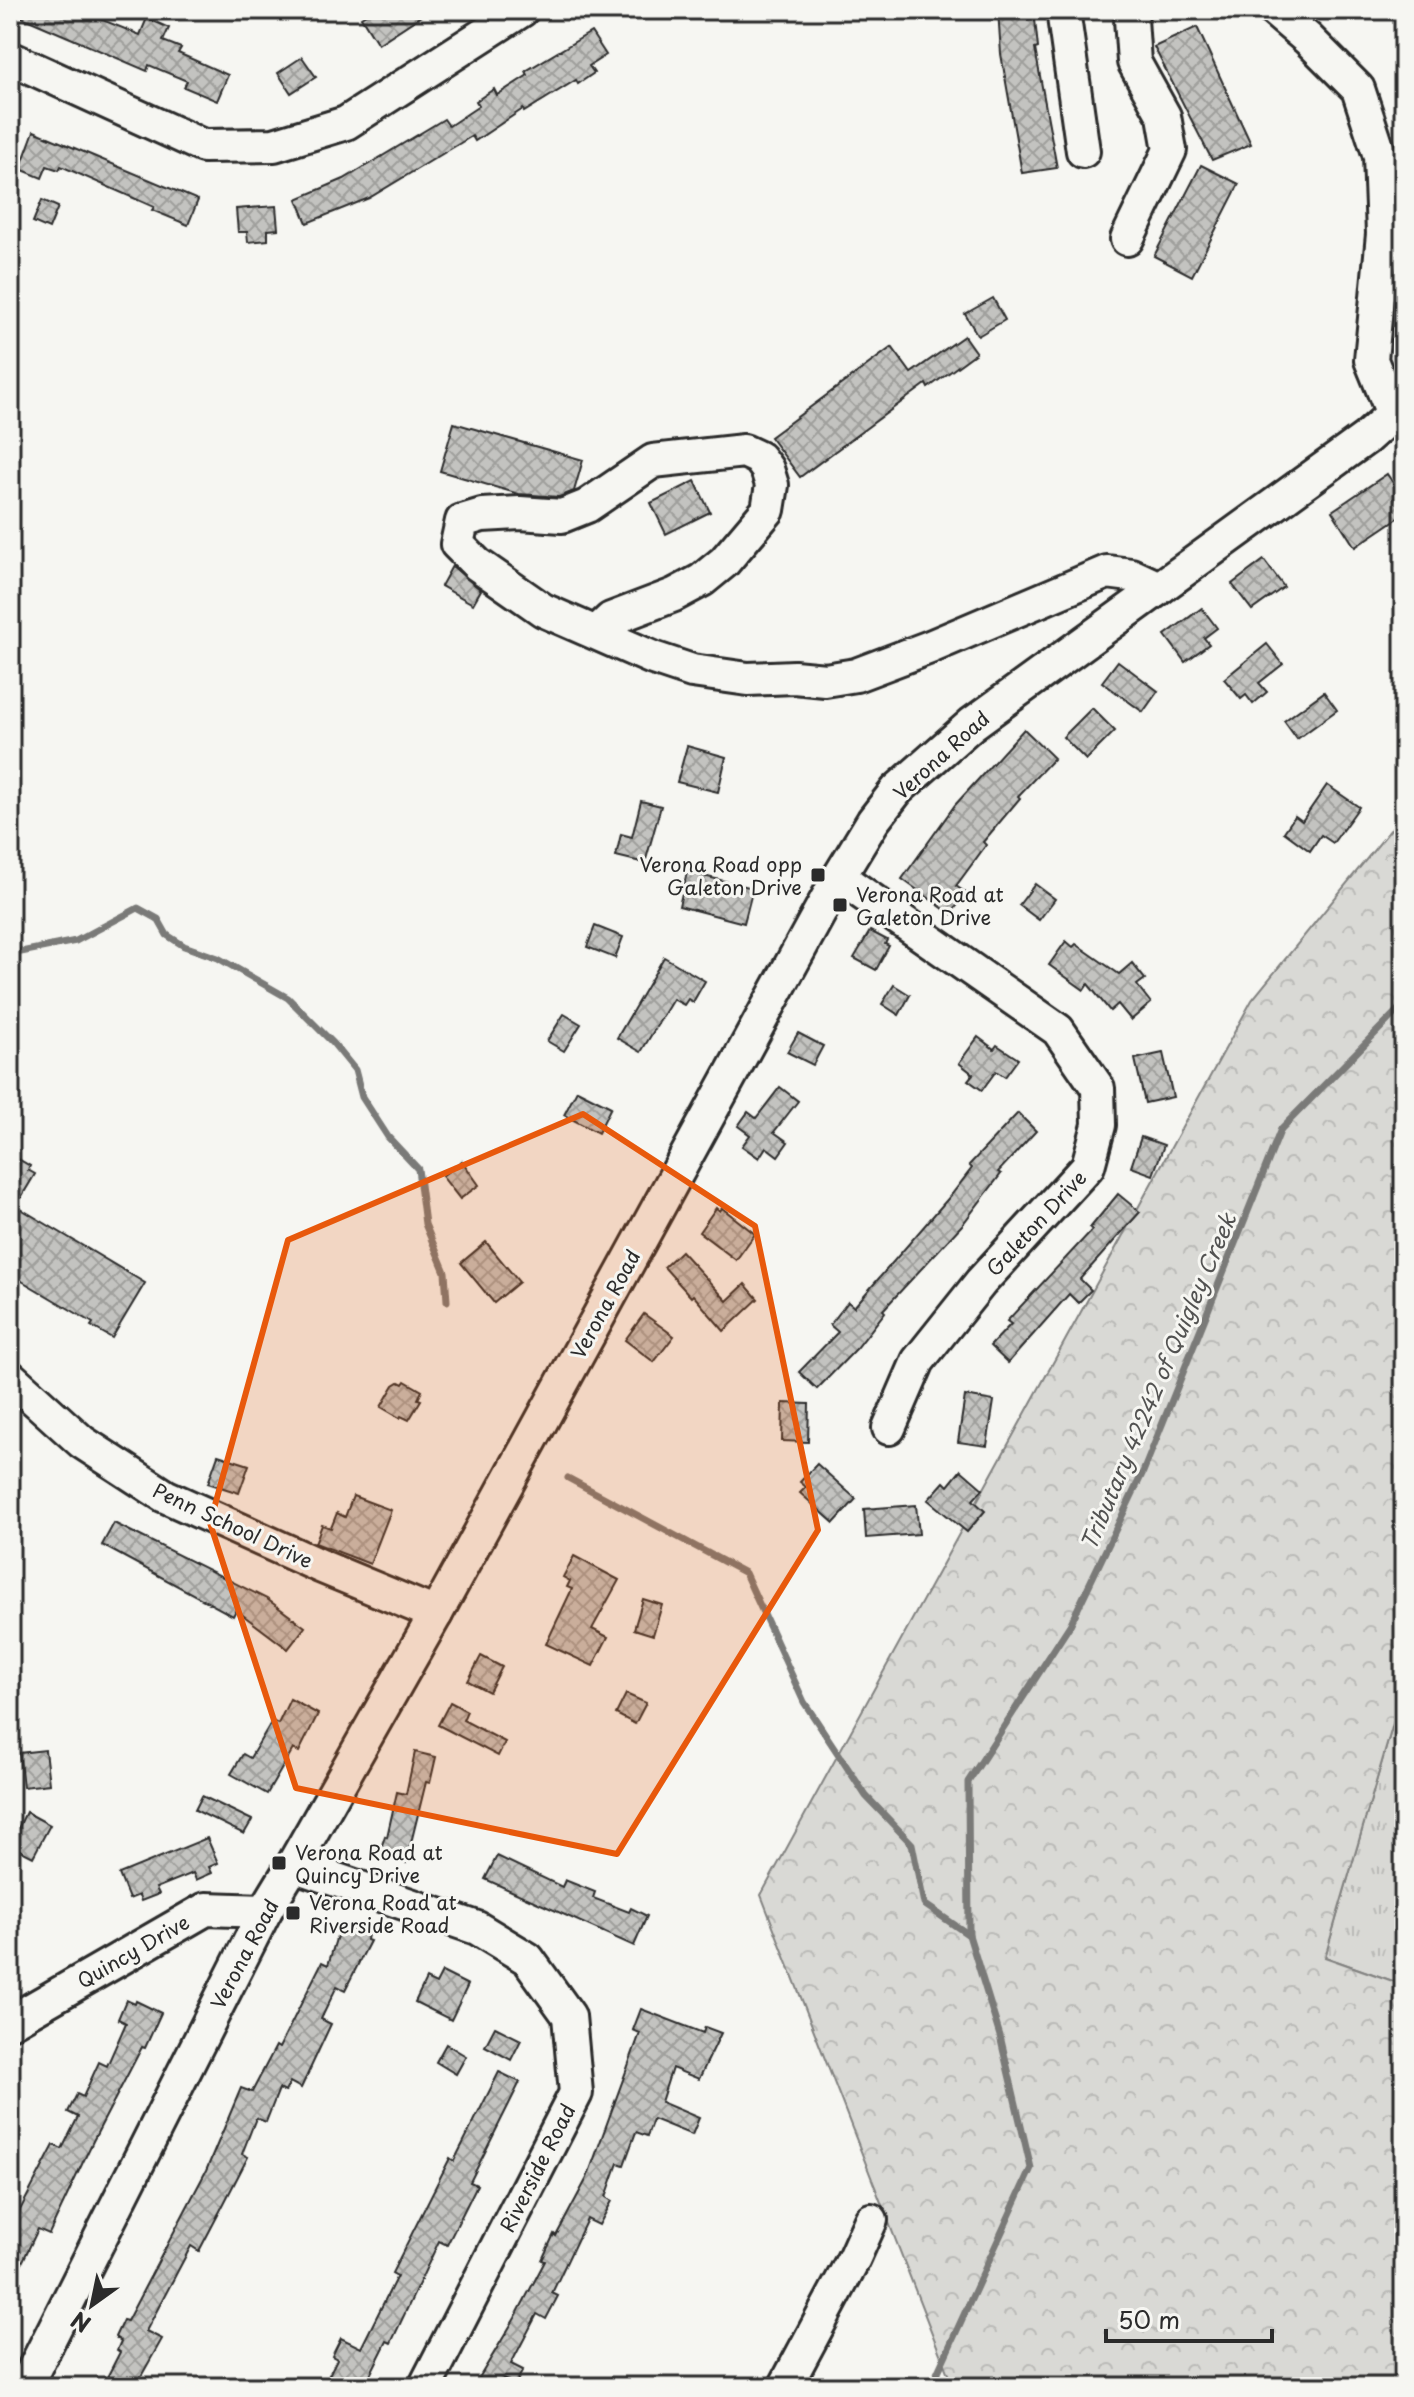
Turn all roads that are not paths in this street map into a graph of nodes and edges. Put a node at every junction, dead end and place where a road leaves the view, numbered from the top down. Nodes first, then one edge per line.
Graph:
1 (522, 10) edge
2 (1063, 10) edge
3 (1133, 10) edge
4 (1274, 10) edge
5 (480, 22) edge
6 (10, 58) edge
7 (1083, 151) dead end
8 (1127, 239) dead end
9 (1399, 409) edge
10 (1159, 588) junction
11 (596, 633) junction
12 (839, 877) junction
13 (10, 1377) edge
14 (889, 1428) dead end
15 (436, 1614) junction
16 (293, 1865) junction
17 (265, 1911) junction
18 (10, 2022) edge
19 (871, 2220) dead end
20 (25, 2387) edge
21 (425, 2387) edge
22 (785, 2387) edge

1 - 5 street
2 - 7 street
3 - 8 street
4 - 9 street
5 - 6 street
9 - 10 street, Verona Road
10 - 11 street
10 - 12 street, Verona Road
11 - 11 street
12 - 14 street, Galeton Drive
12 - 15 street, Verona Road
13 - 15 street, Penn School Drive
15 - 16 street, Verona Road
16 - 17 street, Verona Road
16 - 21 street, Riverside Road
17 - 18 street, Quincy Drive
17 - 20 street, Verona Road
19 - 22 street

